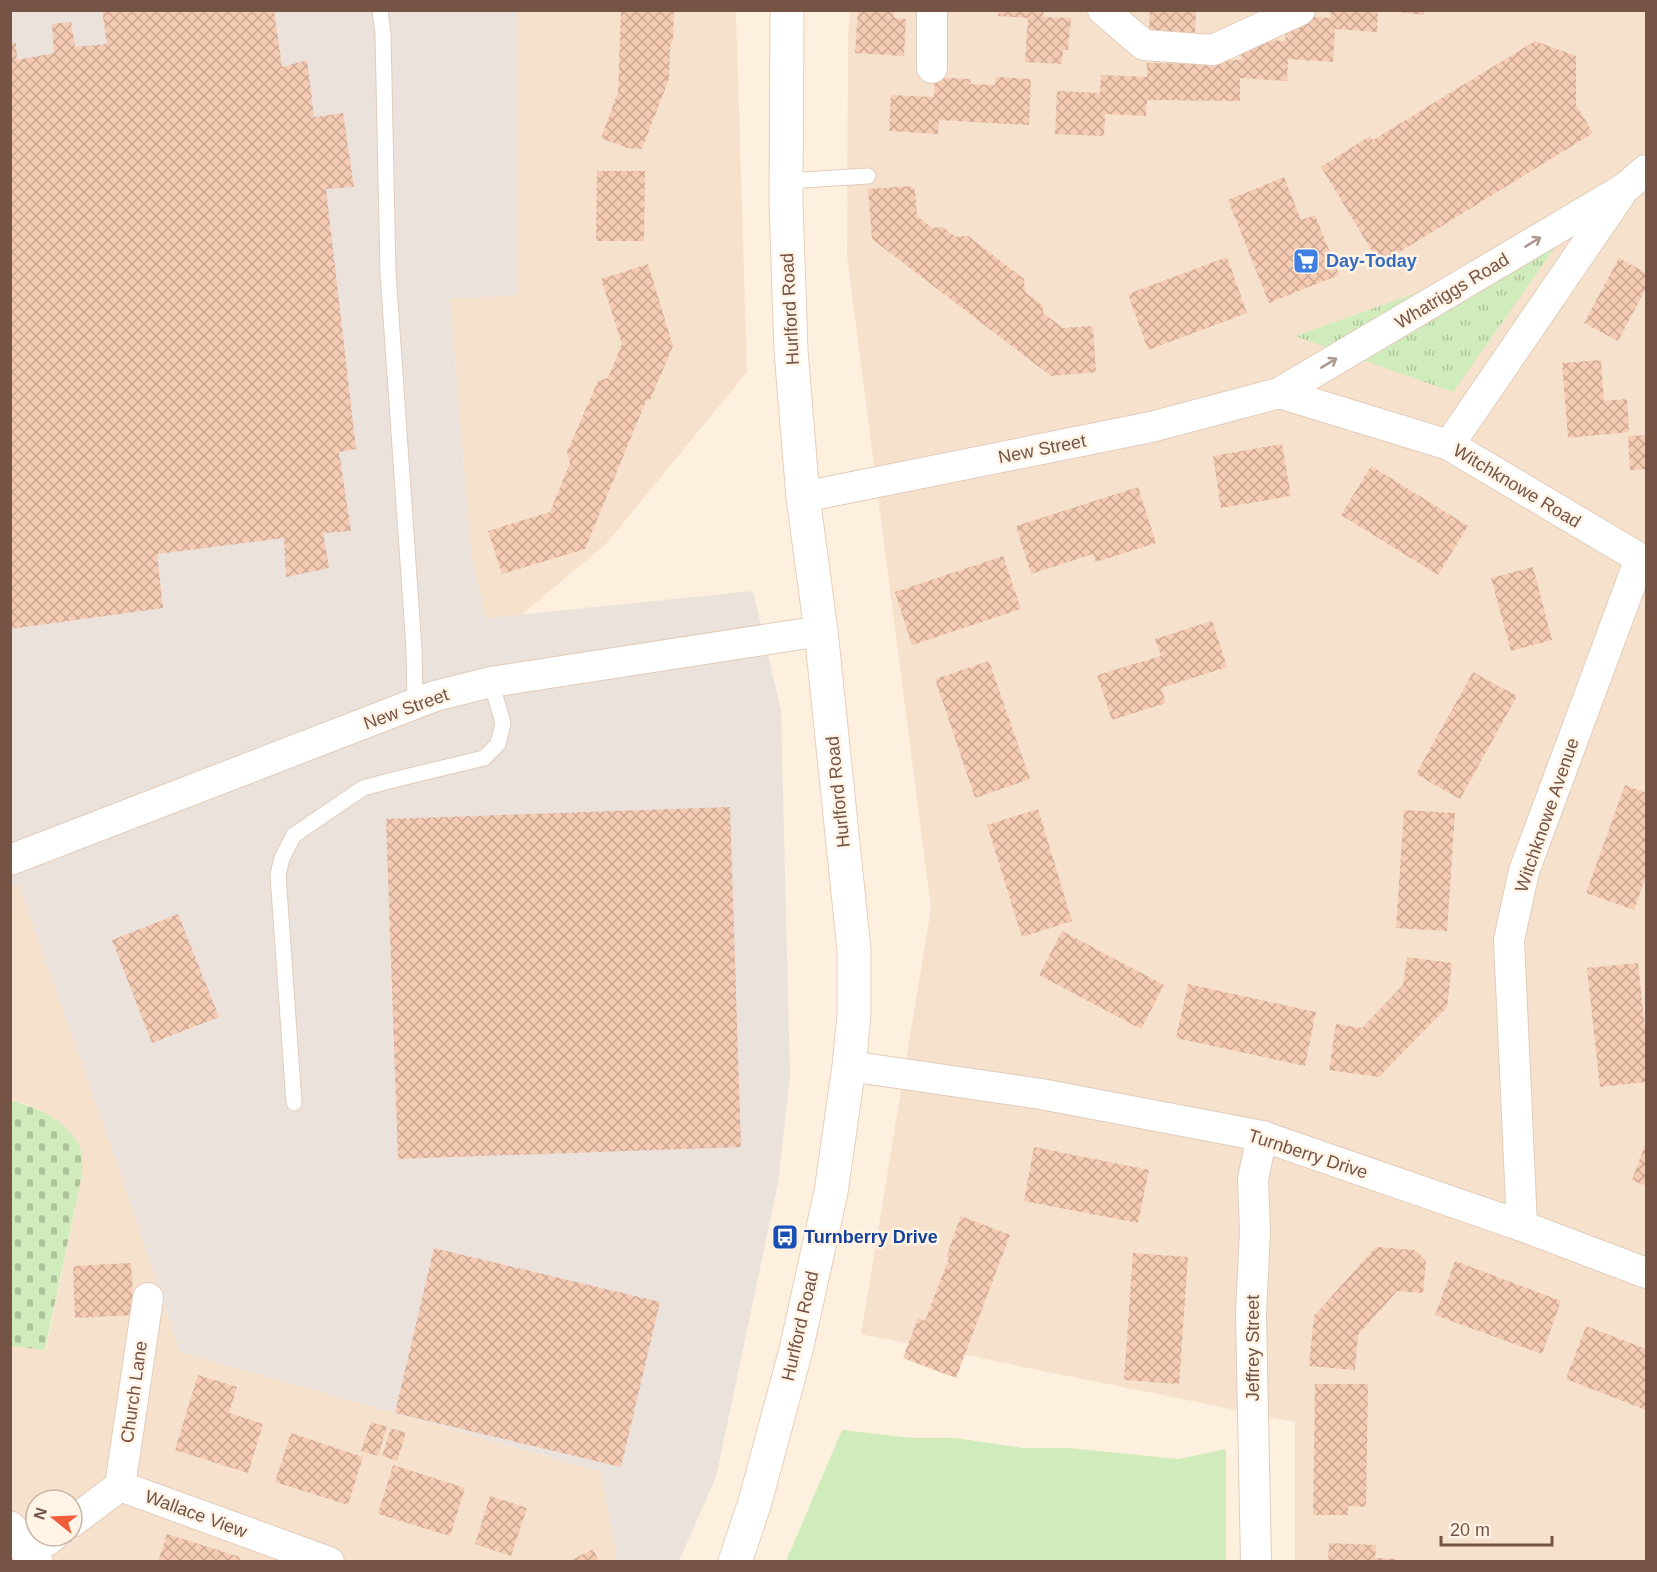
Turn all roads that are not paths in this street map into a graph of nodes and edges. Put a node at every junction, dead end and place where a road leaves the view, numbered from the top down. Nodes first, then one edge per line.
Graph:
1 (380, 10) edge
2 (787, 10) edge
3 (932, 10) edge
4 (1103, 10) edge
5 (1300, 10) edge
6 (932, 68) dead end
7 (868, 176) dead end
8 (1636, 179) edge
9 (786, 181) junction
10 (1279, 393) junction
11 (1449, 445) junction
12 (803, 497) junction
13 (1643, 560) edge
14 (821, 631) junction
15 (491, 682) junction
16 (415, 704) junction
17 (10, 860) edge
18 (849, 1066) junction
19 (294, 1103) dead end
20 (1262, 1136) junction
21 (1522, 1226) junction
22 (1647, 1273) edge
23 (148, 1298) dead end
24 (120, 1486) junction
25 (84, 1513) edge
26 (10, 1528) edge
27 (40, 1550) edge
28 (329, 1562) edge
29 (735, 1562) edge
30 (1256, 1562) edge

1 - 16 lane
2 - 9 main road, Hurlford Road
3 - 6 street
4 - 5 street
7 - 9 lane
10 -> 8 street, Whatriggs Road
8 - 11 street, Whatriggs Road
9 - 12 main road, Hurlford Road
10 - 11 street, Witchknowe Road
10 - 12 street, New Street
11 - 13 street, Witchknowe Road
12 - 14 main road, Hurlford Road
13 - 21 street, Witchknowe Avenue
14 - 15 street, New Street
14 - 18 main road, Hurlford Road
15 - 16 street, New Street
15 - 19 lane
16 - 17 street, New Street
18 - 20 street, Turnberry Drive
18 - 29 main road, Hurlford Road
20 - 21 street, Turnberry Drive
20 - 30 street, Jeffrey Street
21 - 22 street, Turnberry Drive
23 - 24 street, Church Lane
24 - 25 street
24 - 28 street, Wallace View
26 - 27 main road

